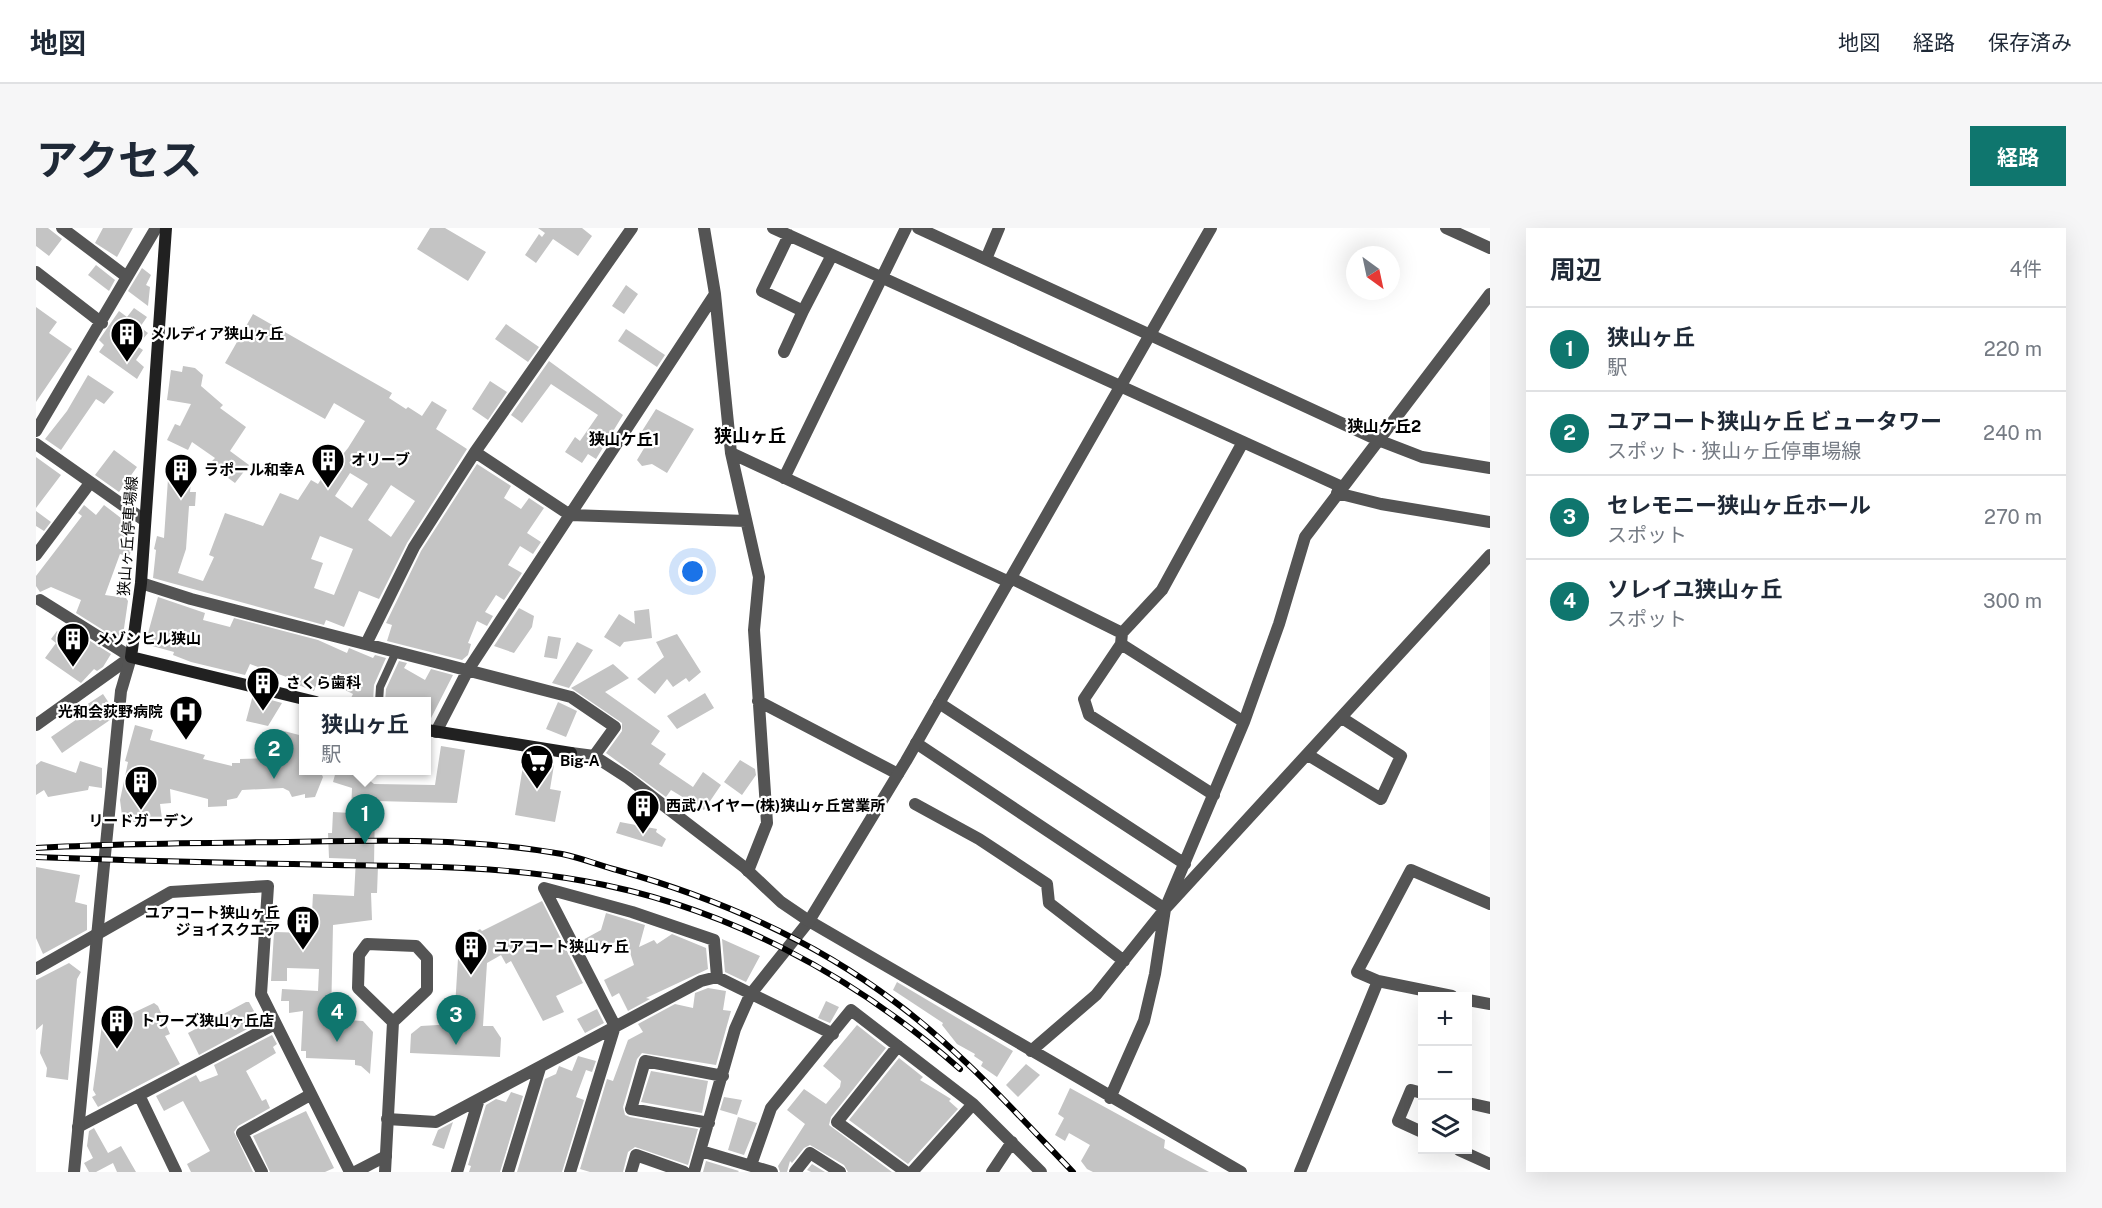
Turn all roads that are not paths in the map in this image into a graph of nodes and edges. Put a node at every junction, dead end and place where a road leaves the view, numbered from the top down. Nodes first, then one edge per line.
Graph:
1 (62, 228) edge
2 (156, 228) edge
3 (166, 228) edge
4 (632, 228) edge
5 (704, 228) edge
6 (773, 228) edge
7 (906, 228) edge
8 (918, 228) edge
9 (999, 228) edge
10 (1211, 228) edge
11 (1446, 228) edge
12 (789, 236) junction
13 (1490, 248) edge
14 (832, 255) junction
15 (986, 259) junction
16 (36, 272) edge
17 (127, 277) junction
18 (882, 278) junction
19 (715, 294) junction
20 (1490, 294) edge
21 (803, 311) junction
22 (102, 323) junction
23 (1151, 333) junction
24 (783, 352) dead end
25 (1121, 386) junction
26 (36, 431) edge
27 (1378, 440) junction
28 (1243, 442) junction
29 (36, 444) edge
30 (475, 452) junction
31 (731, 453) junction
32 (1490, 468) edge
33 (784, 478) junction
34 (90, 483) junction
35 (1340, 490) junction
36 (570, 515) junction
37 (144, 520) junction
38 (746, 521) junction
39 (1490, 522) edge
40 (36, 555) edge
41 (1490, 555) edge
42 (1010, 580) junction
43 (141, 583) junction
44 (40, 600) dead end
45 (1122, 638) junction
46 (366, 644) junction
47 (396, 652) junction
48 (131, 657) junction
49 (468, 670) junction
50 (380, 697) edge
51 (299, 698) edge
52 (758, 701) junction
53 (939, 703) junction
54 (1342, 718) junction
55 (1244, 722) junction
56 (36, 725) edge
57 (431, 731) edge
58 (916, 743) junction
59 (571, 753) joint
60 (1308, 755) junction
61 (594, 756) junction
62 (898, 774) junction
63 (1214, 795) junction
64 (915, 804) dead end
65 (1185, 864) junction
66 (748, 871) junction
67 (1490, 904) edge
68 (1165, 909) junction
69 (809, 921) junction
70 (96, 934) junction
71 (1124, 961) junction
72 (36, 969) edge
73 (717, 978) junction
74 (1378, 981) junction
75 (1432, 992) edge
76 (750, 995) junction
77 (1472, 1001) edge
78 (1490, 1004) edge
79 (393, 1022) junction
80 (275, 1024) junction
81 (615, 1026) junction
82 (833, 1034) junction
83 (898, 1046) junction
84 (1031, 1052) junction
85 (540, 1068) junction
86 (723, 1076) junction
87 (1418, 1092) edge
88 (139, 1095) junction
89 (310, 1095) junction
90 (1110, 1098) junction
91 (479, 1099) junction
92 (973, 1104) junction
93 (1472, 1104) edge
94 (1490, 1108) edge
95 (387, 1119) junction
96 (709, 1123) junction
97 (78, 1127) junction
98 (1418, 1130) edge
99 (1012, 1142) junction
100 (701, 1151) junction
101 (1470, 1154) edge
102 (386, 1156) junction
103 (1490, 1164) edge
104 (751, 1165) junction
105 (74, 1172) edge
106 (176, 1172) edge
107 (262, 1172) edge
108 (350, 1172) edge
109 (355, 1172) edge
110 (386, 1172) edge
111 (457, 1172) edge
112 (508, 1172) edge
113 (570, 1172) edge
114 (631, 1172) edge
115 (684, 1172) edge
116 (693, 1172) edge
117 (772, 1172) edge
118 (795, 1172) edge
119 (840, 1172) edge
120 (906, 1172) edge
121 (912, 1172) edge
122 (992, 1172) edge
123 (1041, 1172) edge
124 (1241, 1172) edge
125 (1300, 1172) edge

1 - 17 street
2 - 17 street
3 - 37 main road, 狭山ヶ丘停車場線
4 - 30 street
5 - 19 street
6 - 12 street
7 - 18 street
8 - 15 street
9 - 15 street
10 - 23 street
11 - 13 street
12 - 14 street
12 - 21 street
14 - 18 street
14 - 21 street
15 - 23 street
16 - 22 street
17 - 22 street
18 - 25 street
18 - 33 street
19 - 31 street
19 - 36 street
20 - 27 street
21 - 24 street
22 - 26 street
23 - 25 street
23 - 27 street
25 - 28 street
25 - 42 street
27 - 32 street
27 - 35 street
28 - 35 street
28 - 45 street
29 - 34 street
30 - 36 street
30 - 46 street
31 - 33 street
31 - 38 street
33 - 42 street
34 - 37 street
34 - 40 street
35 - 39 street
35 - 55 street
36 - 38 street
36 - 49 street
37 - 43 main road, 狭山ヶ丘停車場線
38 - 52 street
41 - 54 street
42 - 45 street
42 - 53 street
43 - 46 street
43 - 48 main road, 狭山ヶ丘停車場線
44 - 48 street
45 - 55 street
45 - 63 street
46 - 47 street
47 - 49 street
47 - 50 street
48 - 51 main road
48 - 56 street
48 - 70 street
49 - 57 street
49 - 61 street
52 - 62 street
52 - 66 street
53 - 58 street
53 - 65 street
54 - 60 street
54 - 60 street
55 - 63 street
57 - 59 main road
58 - 62 street
58 - 68 street
59 - 61 street
60 - 68 street
61 - 66 street
62 - 69 street
63 - 65 street
64 - 71 street
65 - 68 street
66 - 69 street
67 - 74 street
68 - 71 street
68 - 90 street
69 - 76 street
69 - 84 street
70 - 72 street
70 - 80 street
70 - 97 street
71 - 84 street
73 - 76 street
73 - 81 street
73 - 81 street
74 - 75 street
74 - 125 street
76 - 82 street
76 - 86 street
77 - 78 street
79 - 79 street
79 - 95 street
80 - 88 street
80 - 89 street
81 - 85 street
81 - 113 street
82 - 83 street
82 - 104 street
83 - 92 street
83 - 120 street
84 - 90 street
85 - 91 street
85 - 112 street
86 - 96 street
86 - 96 street
87 - 98 street
88 - 97 street
88 - 106 street
89 - 107 street
89 - 108 street
90 - 124 street
91 - 95 street
91 - 111 street
92 - 99 street
92 - 121 street
93 - 94 street
95 - 102 street
96 - 100 street
97 - 105 street
99 - 122 street
99 - 123 street
100 - 104 street
100 - 116 street
101 - 103 street
102 - 109 street
102 - 110 street
104 - 117 street
114 - 115 street
118 - 119 street

